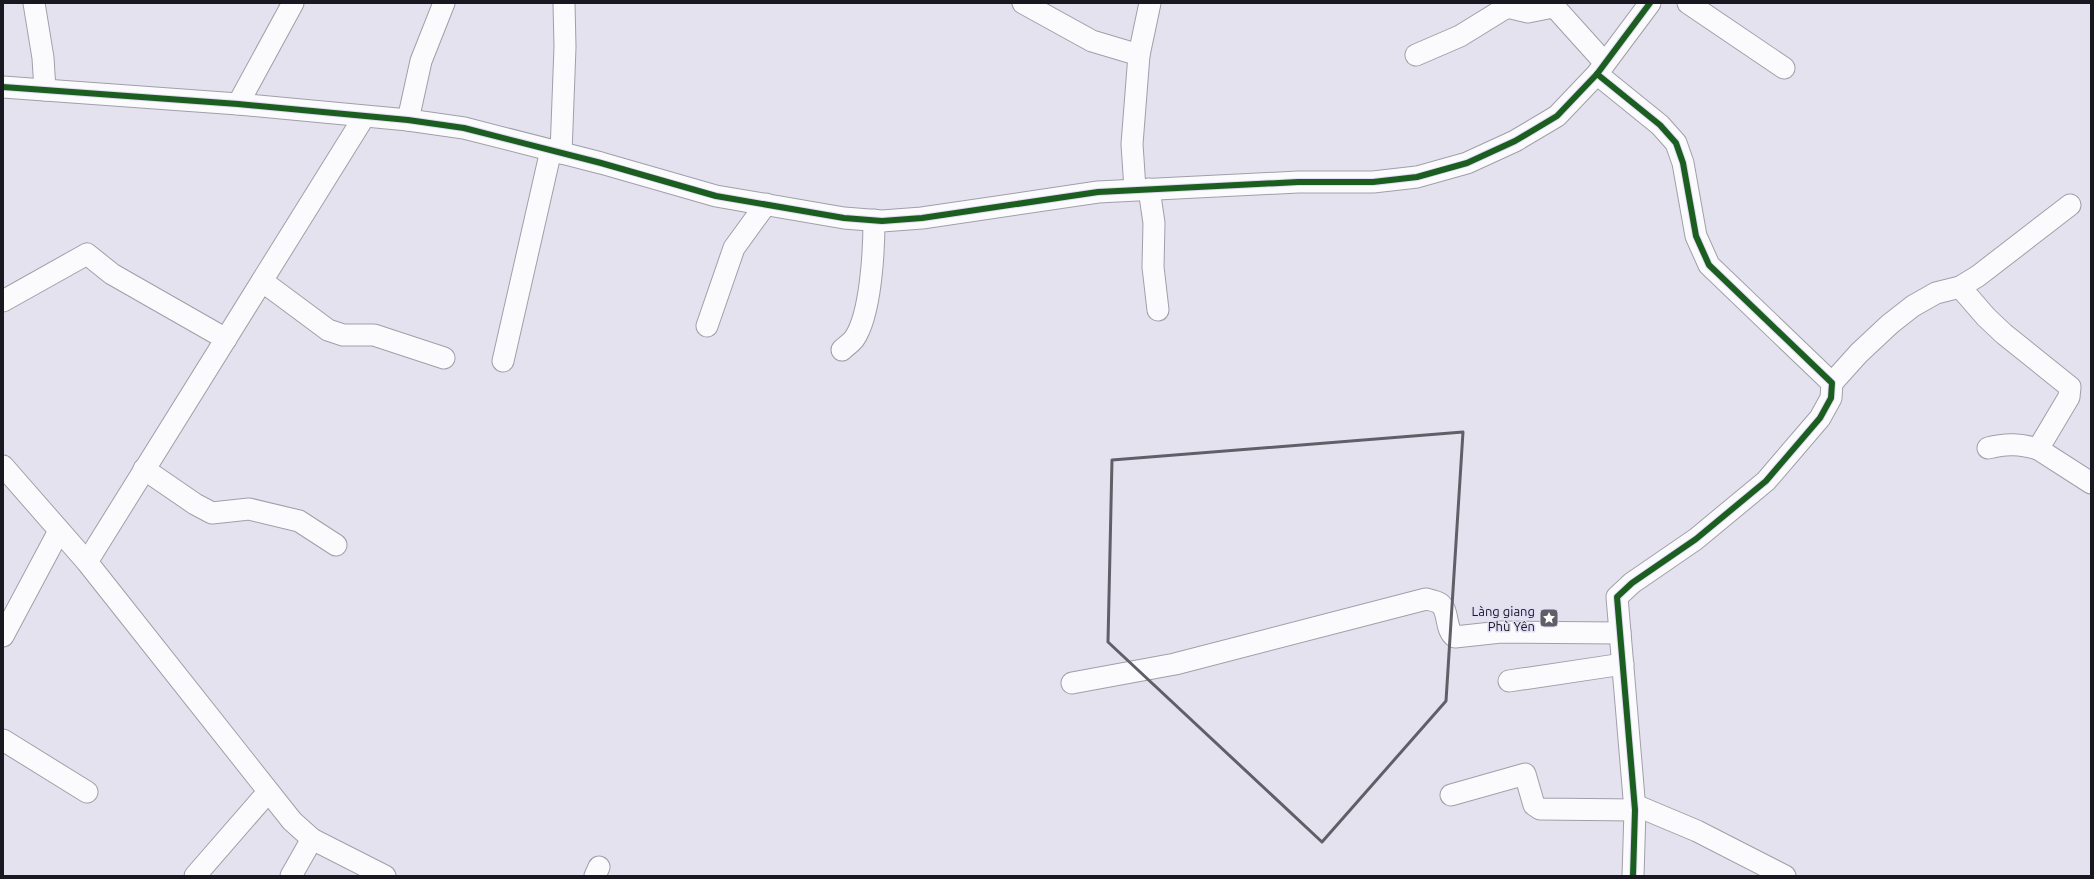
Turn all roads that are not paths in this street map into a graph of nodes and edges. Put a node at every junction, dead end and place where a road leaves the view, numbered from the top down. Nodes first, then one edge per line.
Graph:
1 (34, 3) edge
2 (293, 3) edge
3 (444, 3) edge
4 (564, 3) edge
5 (1023, 3) edge
6 (1150, 3) edge
7 (1650, 3) edge
8 (1688, 3) edge
9 (1552, 5) edge
10 (1139, 55) junction
11 (1416, 56) dead end
12 (1601, 68) junction
13 (1784, 68) dead end
14 (3, 86) edge
15 (45, 90) junction
16 (238, 104) junction
17 (364, 117) junction
18 (408, 120) junction
19 (556, 152) junction
20 (1142, 189) junction
21 (766, 204) junction
22 (2070, 205) dead end
23 (874, 220) junction
24 (262, 280) junction
25 (1960, 287) junction
26 (3, 301) edge
27 (1158, 310) dead end
28 (707, 326) dead end
29 (226, 338) junction
30 (842, 350) dead end
31 (444, 358) dead end
32 (503, 361) dead end
33 (1832, 383) junction
34 (1988, 448) dead end
35 (2038, 449) junction
36 (3, 466) edge
37 (144, 469) junction
38 (2091, 483) edge
39 (59, 531) junction
40 (336, 545) dead end
41 (87, 562) junction
42 (1620, 633) junction
43 (3, 636) edge
44 (1623, 664) junction
45 (1509, 682) dead end
46 (1072, 683) dead end
47 (3, 740) edge
48 (87, 792) dead end
49 (268, 792) junction
50 (1451, 795) dead end
51 (1635, 808) junction
52 (312, 839) junction
53 (195, 876) edge
54 (291, 876) edge
55 (385, 876) edge
56 (1633, 876) edge
57 (1784, 876) edge

1 - 15 street
2 - 16 street
3 - 18 street
4 - 19 street
5 - 10 street
6 - 10 street
7 - 12 street
8 - 13 street
9 - 11 street
9 - 12 street
10 - 20 street
12 - 20 street
12 - 33 street
14 - 15 street
15 - 16 street
16 - 17 street
17 - 18 street
17 - 24 street
18 - 19 street
19 - 21 street
19 - 32 street
20 - 23 street
20 - 27 street
21 - 23 street
21 - 28 street
22 - 25 street
23 - 30 street
24 - 29 street
24 - 31 street
25 - 33 street
25 - 35 street
26 - 29 street
29 - 37 street
33 - 42 street
34 - 35 street
35 - 38 street
36 - 39 street
37 - 40 street
37 - 41 street
39 - 41 street
39 - 43 street
41 - 49 street
42 - 44 street
42 - 46 street
44 - 45 street
44 - 51 street
47 - 48 street
49 - 52 street
49 - 53 street
50 - 51 street
51 - 56 street
51 - 57 street
52 - 54 street
52 - 55 street

